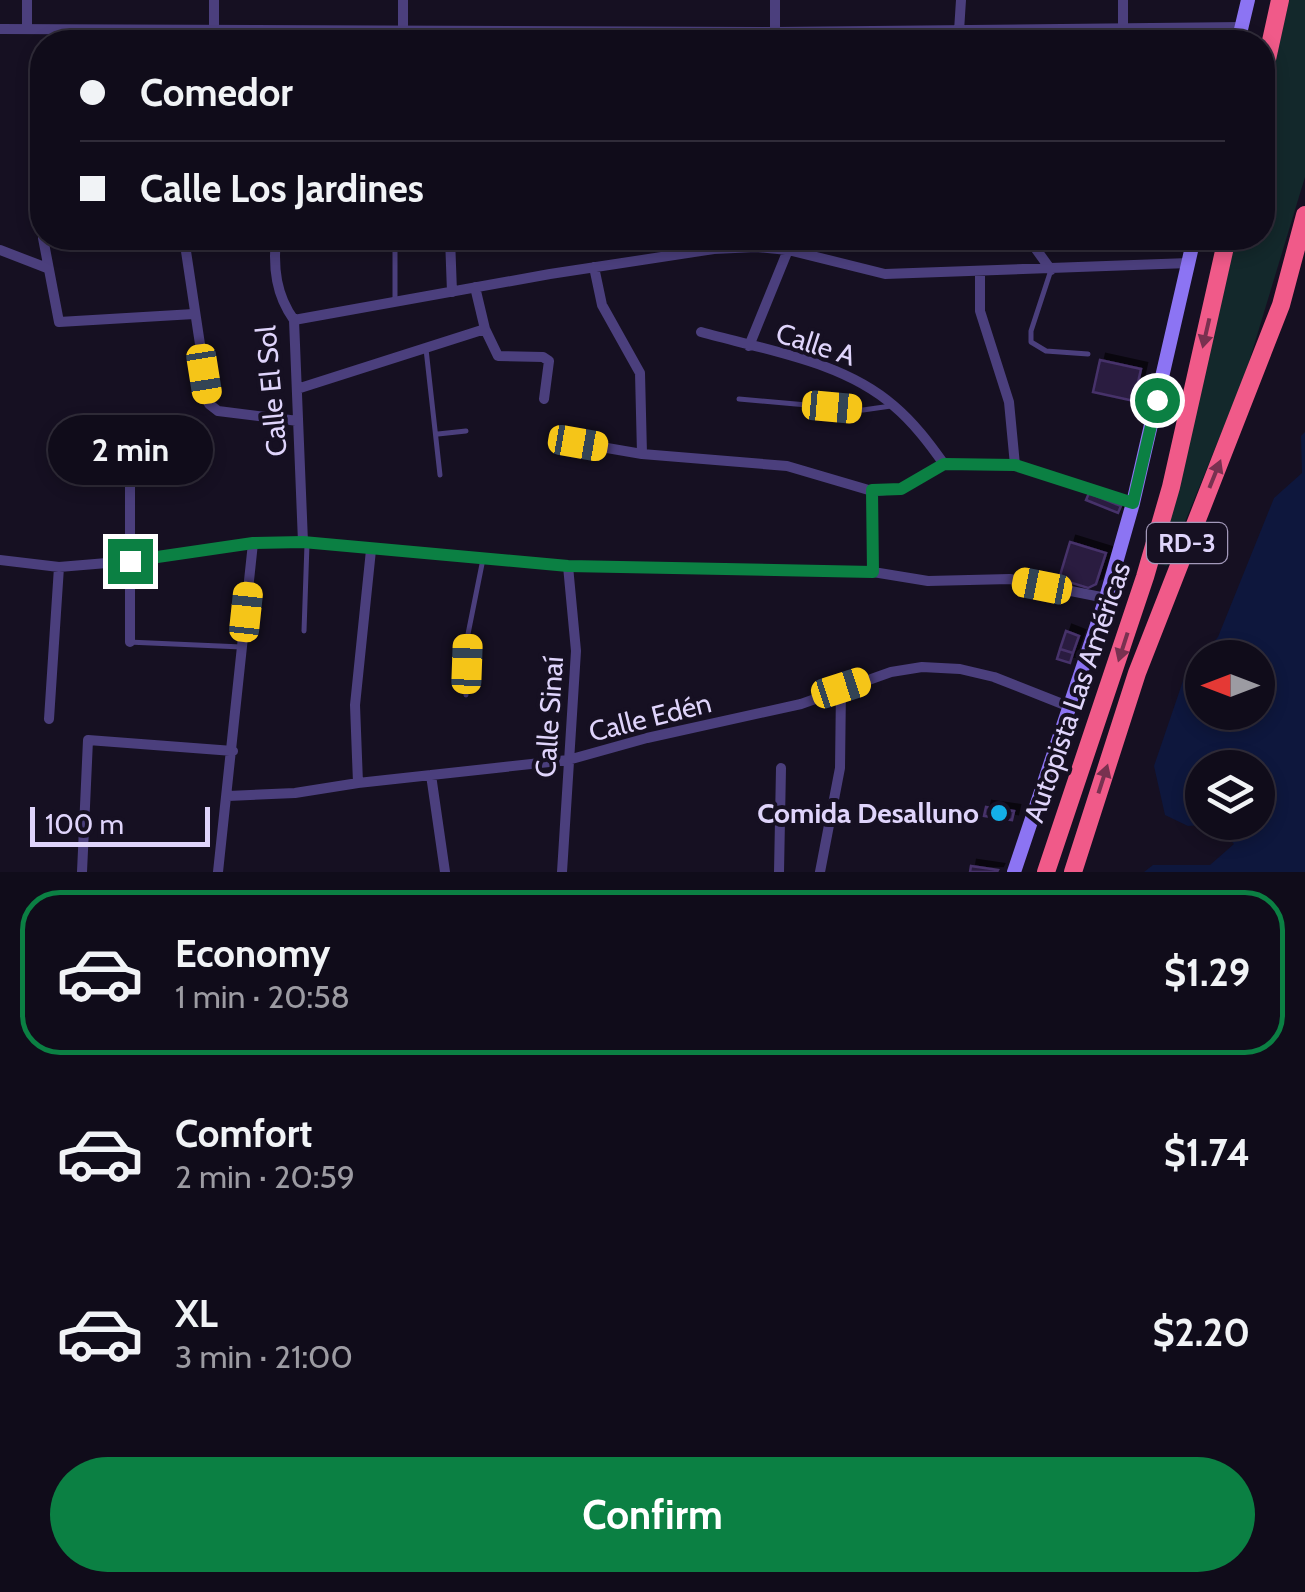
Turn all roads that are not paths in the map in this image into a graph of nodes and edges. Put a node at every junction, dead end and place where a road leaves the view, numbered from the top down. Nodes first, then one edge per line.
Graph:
1 (27, 0) edge
2 (214, 0) edge
3 (403, 0) edge
4 (775, 0) edge
5 (961, 0) edge
6 (1123, 0) edge
7 (1248, 0) edge
8 (1280, 0) edge
9 (1242, 26) junction
10 (0, 29) edge
11 (27, 29) junction
12 (165, 29) joint
13 (214, 30) joint
14 (403, 30) edge
15 (775, 30) edge
16 (959, 30) edge
17 (1123, 30) joint
18 (1241, 30) edge
19 (1273, 30) edge
20 (1305, 215) edge
21 (0, 250) edge
22 (45, 250) edge
23 (186, 250) edge
24 (275, 250) edge
25 (395, 250) edge
26 (450, 250) edge
27 (672, 250) edge
28 (714, 250) edge
29 (788, 250) joint
30 (1036, 250) edge
31 (1192, 250) edge
32 (1224, 250) edge
33 (672, 254) junction
34 (1189, 263) junction
35 (594, 267) junction
36 (47, 268) junction
37 (1050, 270) junction
38 (980, 272) junction
39 (475, 287) junction
40 (452, 292) junction
41 (395, 303) junction
42 (194, 314) junction
43 (294, 320) junction
44 (486, 330) junction
45 (702, 332) dead end
46 (749, 346) junction
47 (426, 348) junction
48 (1088, 354) dead end
49 (296, 389) junction
50 (544, 398) dead end
51 (739, 399) dead end
52 (894, 406) junction
53 (298, 420) junction
54 (130, 421) dead end
55 (466, 431) dead end
56 (438, 434) junction
57 (578, 443) dead end
58 (642, 454) junction
59 (944, 464) junction
60 (1015, 465) junction
61 (440, 475) dead end
62 (872, 490) junction
63 (1133, 503) junction
64 (305, 542) junction
65 (253, 543) junction
66 (371, 550) junction
67 (483, 559) junction
68 (0, 560) edge
69 (130, 561) junction
70 (568, 566) junction
71 (59, 567) junction
72 (873, 572) junction
73 (1106, 598) junction
74 (304, 631) dead end
75 (128, 642) joint
76 (242, 647) junction
77 (841, 688) junction
78 (466, 695) dead end
79 (1070, 708) junction
80 (49, 720) dead end
81 (234, 751) junction
82 (568, 760) junction
83 (781, 768) dead end
84 (431, 775) junction
85 (358, 783) junction
86 (228, 796) junction
87 (82, 872) edge
88 (218, 872) edge
89 (445, 872) edge
90 (562, 872) edge
91 (779, 872) edge
92 (820, 872) edge
93 (1014, 872) edge
94 (1046, 872) edge
95 (1072, 872) edge

1 - 11 street
2 - 13 street
3 - 14 street
4 - 15 street
5 - 16 street
6 - 17 street
7 - 9 main road
8 - 19 highway
9 - 17 street
9 - 18 main road
10 - 11 street
11 - 12 street
12 - 13 street
95 -> 20 highway, Autopista Las Américas / RD-3
21 - 36 street
22 - 36 street
23 - 42 street
24 - 43 street, Calle El Sol
25 - 41 lane
26 - 40 street
27 - 33 street
28 - 33 street
29 - 38 street
29 - 46 street
30 - 37 street
31 - 34 main road
32 -> 94 highway, Autopista Las Américas / RD-3
33 - 35 street
34 - 37 street
34 - 63 main road
35 - 39 street
35 - 58 street
36 - 42 street
37 - 38 street
37 - 48 lane
38 - 60 street
39 - 40 street
39 - 44 street
40 - 41 street
41 - 43 street
42 - 53 street
43 - 49 street, Calle El Sol
44 - 47 street
44 - 50 street
45 - 46 street, Calle A
46 - 52 street, Calle A
47 - 49 street
47 - 56 lane
49 - 53 street, Calle El Sol
51 - 52 lane
52 - 59 street, Calle A
53 - 64 street, Calle El Sol
54 - 69 street
55 - 56 lane
56 - 61 lane
57 - 58 street
58 - 62 street
59 - 60 street
59 - 62 street
60 - 63 street
62 - 72 street
63 - 73 main road
64 - 65 street
64 - 66 street
64 - 74 lane
65 - 69 street
65 - 76 street
66 - 67 street
66 - 85 street
67 - 70 street
67 - 78 lane
68 - 71 street
69 - 71 street
69 - 75 street
70 - 72 street
70 - 82 street, Calle Sinaí
71 - 80 street
72 - 73 street
73 - 79 main road
75 - 76 lane
76 - 81 street
77 - 79 street, Calle Edén
77 - 82 street, Calle Edén
77 - 92 street
79 - 93 main road
81 - 86 street
81 - 87 street
82 - 84 street, Calle Edén
82 - 90 street, Calle Sinaí
83 - 91 street
84 - 85 street, Calle Edén
84 - 89 street
85 - 86 street, Calle Edén
86 - 88 street

